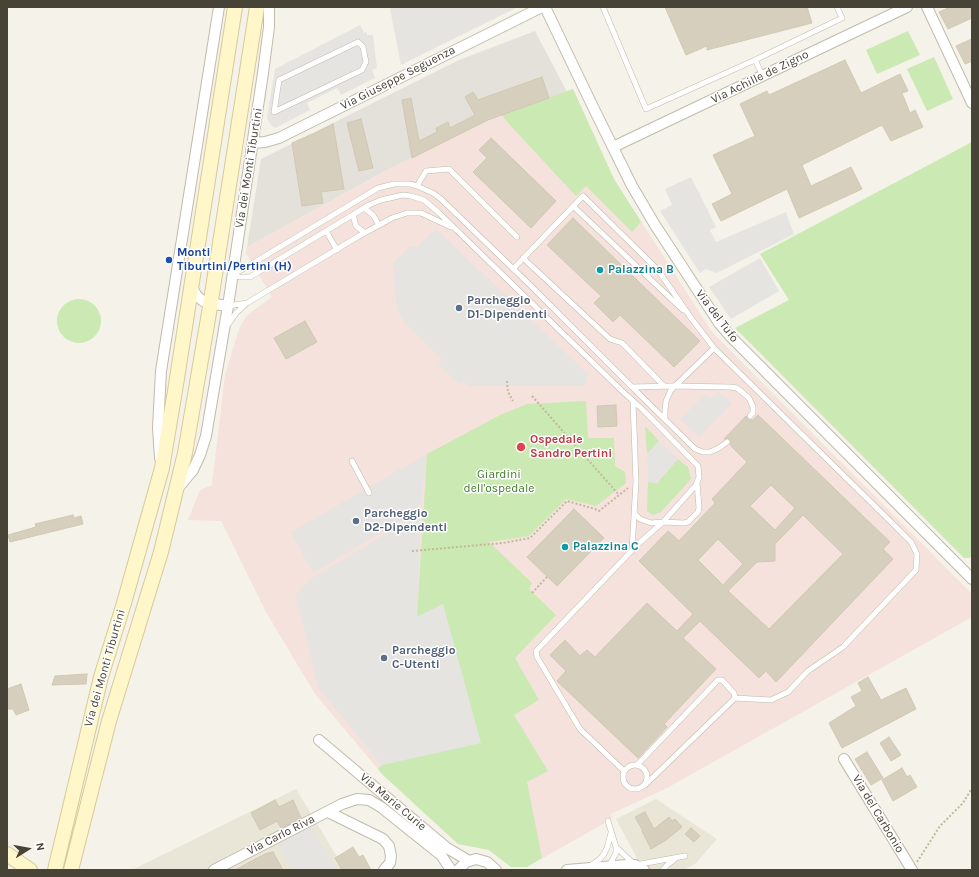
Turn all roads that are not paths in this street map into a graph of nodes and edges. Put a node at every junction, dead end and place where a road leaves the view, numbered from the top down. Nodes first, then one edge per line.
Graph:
1 (219, 7) edge
2 (235, 7) edge
3 (257, 7) edge
4 (269, 7) edge
5 (544, 7) edge
6 (603, 7) edge
7 (837, 7) edge
8 (907, 7) edge
9 (927, 7) edge
10 (528, 10) edge
11 (358, 42) joint
12 (755, 60) junction
13 (763, 76) junction
14 (972, 103) edge
15 (252, 143) junction
16 (613, 146) junction
17 (418, 186) junction
18 (573, 206) junction
19 (364, 208) junction
20 (353, 215) junction
21 (379, 225) junction
22 (456, 230) junction
23 (326, 231) junction
24 (365, 233) junction
25 (517, 237) dead end
26 (337, 250) junction
27 (523, 258) junction
28 (513, 269) junction
29 (232, 272) junction
30 (191, 286) junction
31 (247, 303) junction
32 (211, 304) junction
33 (228, 306) junction
34 (691, 318) junction
35 (224, 331) junction
36 (714, 348) junction
37 (664, 386) junction
38 (674, 386) junction
39 (632, 387) junction
40 (633, 402) junction
41 (750, 416) dead end
42 (666, 419) junction
43 (727, 442) dead end
44 (352, 461) dead end
45 (162, 468) junction
46 (697, 482) junction
47 (178, 488) junction
48 (369, 493) dead end
49 (634, 514) junction
50 (663, 522) junction
51 (632, 550) junction
52 (968, 569) edge
53 (972, 579) edge
54 (735, 698) junction
55 (319, 740) dead end
56 (844, 759) dead end
57 (637, 765) junction
58 (624, 771) junction
59 (645, 785) junction
60 (328, 812) junction
61 (608, 821) dead end
62 (611, 832) junction
63 (616, 847) junction
64 (7, 854) edge
65 (685, 856) dead end
66 (676, 858) junction
67 (469, 861) junction
68 (609, 866) junction
69 (587, 867) junction
70 (640, 867) edge
71 (30, 870) edge
72 (55, 870) edge
73 (71, 870) edge
74 (214, 870) edge
75 (384, 870) edge
76 (451, 870) edge
77 (458, 870) edge
78 (496, 870) edge
79 (567, 870) edge
80 (663, 870) edge
81 (911, 870) edge

1 - 45 street, Via dei Monti Tiburtini
2 - 30 main road, Via dei Monti Tiburtini
3 - 32 main road, Via dei Monti Tiburtini
4 - 15 street, Via dei Monti Tiburtini
5 - 10 street, Via Giuseppe Seguenza
5 - 16 street, Via del Tufo
6 - 12 lane
7 - 12 lane
8 - 13 street, Via Achille de Zigno
9 - 14 street
10 - 15 street, Via Giuseppe Seguenza
11 - 11 lane
12 - 13 lane
13 - 16 street, Via Achille de Zigno
15 - 29 street, Via dei Monti Tiburtini
16 - 52 street, Via del Tufo
17 - 25 lane
17 - 28 lane
17 - 29 lane
18 - 27 lane
18 - 34 lane
18 - 34 lane
19 - 20 lane
19 - 21 lane
19 - 22 lane
20 - 23 lane
20 - 24 lane
21 - 22 lane
21 - 24 lane
22 - 40 lane
23 - 26 lane
23 - 29 lane
24 - 26 lane
26 - 31 lane
27 - 28 lane
27 - 37 lane
28 - 39 lane
29 - 33 street, Via dei Monti Tiburtini
30 - 32 street
30 - 45 main road, Via dei Monti Tiburtini
31 - 33 lane
31 - 35 lane
32 - 33 street
32 - 47 main road, Via dei Monti Tiburtini
33 - 35 street, Via dei Monti Tiburtini
34 - 36 lane
35 - 47 street, Via dei Monti Tiburtini
36 - 38 lane
36 - 54 lane
37 - 38 lane
37 - 39 lane
38 - 41 lane
38 - 42 lane
39 - 42 lane
40 - 46 lane
40 - 49 lane
42 - 43 lane
44 - 48 lane
45 - 72 main road, Via dei Monti Tiburtini
46 - 50 lane
46 - 50 lane
47 - 73 main road, Via dei Monti Tiburtini
49 - 50 lane
49 - 51 lane
50 - 51 lane
51 - 58 lane
52 - 53 street, Via del Tufo
54 - 57 lane
54 - 59 lane
55 - 67 street, Via Marie Curie
56 - 81 street, Via del Carbonio
57 - 58 lane
57 - 59 lane
58 - 59 lane
60 - 74 street, Via Carlo Riva
60 - 75 street
60 - 76 street, Via Carlo Riva
61 - 62 lane
62 - 63 lane
62 - 69 lane
63 - 68 lane
63 - 70 lane
64 - 71 main road
65 - 66 lane
66 - 70 lane
66 - 80 lane
67 - 77 street
67 - 78 street
68 - 69 street
68 - 70 street
69 - 79 street

